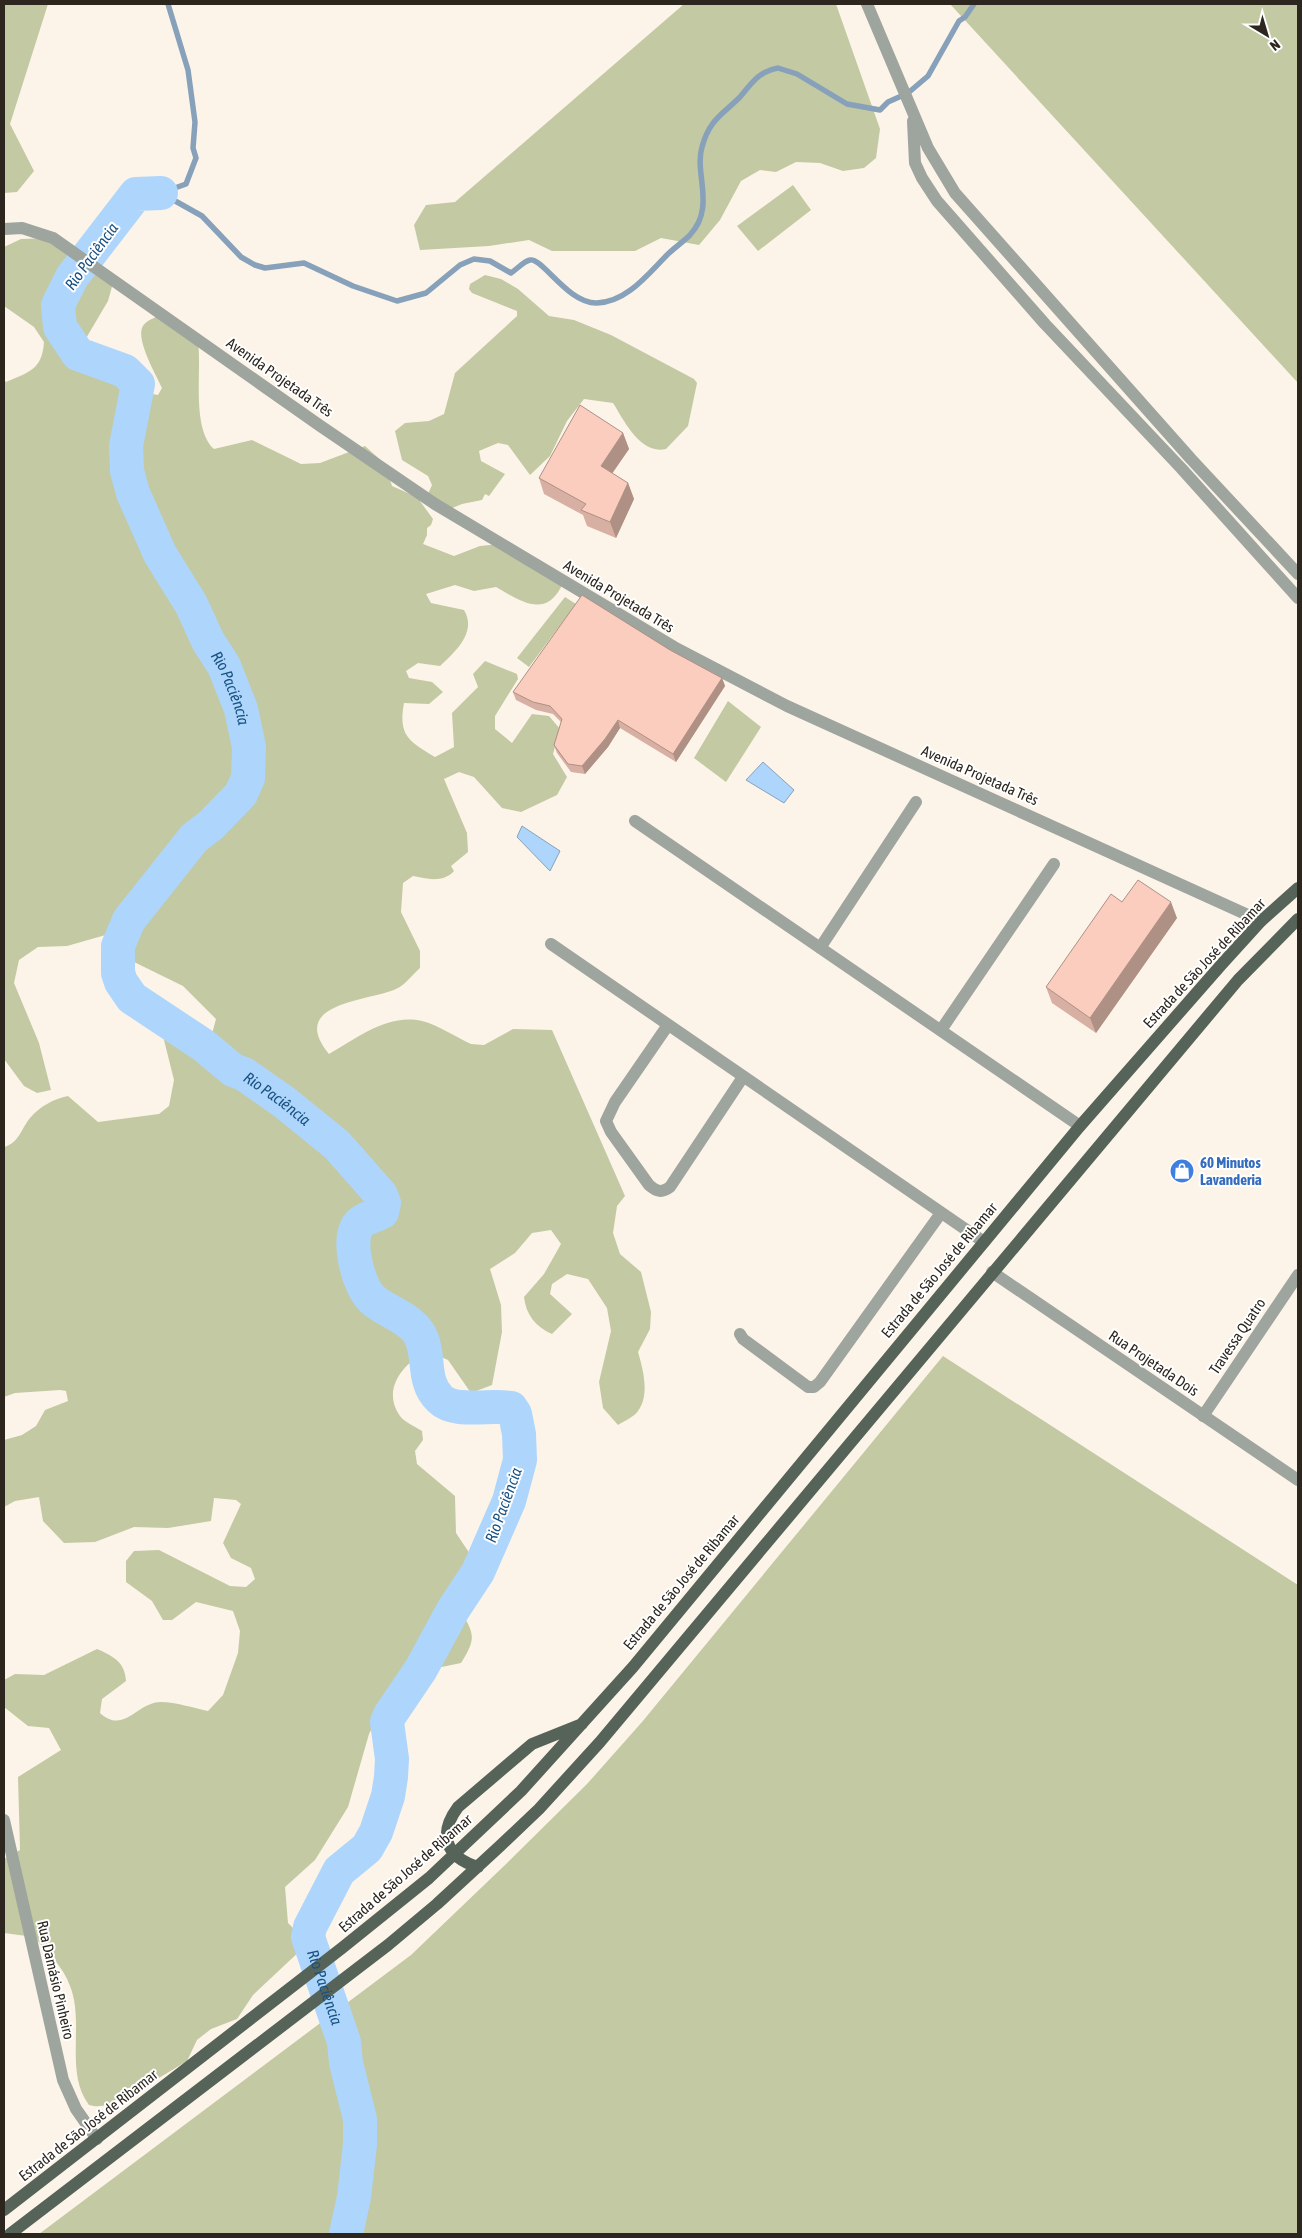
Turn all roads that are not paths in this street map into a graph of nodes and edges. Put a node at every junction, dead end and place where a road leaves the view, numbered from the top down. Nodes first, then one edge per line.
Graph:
1 (867, 4) edge
2 (913, 114) junction
3 (4, 229) edge
4 (1083, 339) junction
5 (1069, 351) junction
6 (1191, 459) junction
7 (1181, 468) junction
8 (1219, 489) junction
9 (1209, 498) junction
10 (1298, 574) edge
11 (1298, 598) edge
12 (916, 802) dead end
13 (635, 821) dead end
14 (1054, 864) dead end
15 (1298, 888) edge
16 (1298, 919) edge
17 (1261, 921) junction
18 (551, 944) dead end
19 (820, 948) junction
20 (668, 1025) junction
21 (941, 1030) junction
22 (743, 1077) junction
23 (1080, 1126) junction
24 (941, 1213) junction
25 (984, 1242) junction
26 (992, 1272) junction
27 (1298, 1275) edge
28 (740, 1334) dead end
29 (1203, 1416) junction
30 (1298, 1480) edge
31 (582, 1724) junction
32 (4, 1820) edge
33 (454, 1856) junction
34 (478, 1867) junction
35 (97, 2139) junction
36 (4, 2210) edge
37 (10, 2234) edge

1 - 2 street
2 - 4 street
2 - 5 street
3 - 17 street, Avenida Projetada Três
4 - 5 street
4 - 6 street
5 - 7 street
6 - 7 street
6 - 8 street
7 - 9 street
8 - 9 street
8 - 10 street
9 - 11 street
12 - 19 street
13 - 19 street
14 - 21 street
15 - 17 main road, Estrada de São José de Ribamar
16 - 26 main road
17 - 23 main road, Estrada de São José de Ribamar
18 - 20 street
19 - 21 street
20 - 22 street
20 - 22 street
21 - 23 street
22 - 24 street
23 - 25 main road, Estrada de São José de Ribamar
24 - 25 street
24 - 28 street
25 - 31 main road, Estrada de São José de Ribamar
26 - 29 street, Rua Projetada Dois
26 - 34 main road
27 - 29 street, Travessa Quatro
29 - 30 street, Rua Projetada Dois
31 - 33 main road, Estrada de São José de Ribamar
31 - 33 main road
32 - 35 street, Rua Damásio Pinheiro
33 - 34 main road
33 - 35 main road, Estrada de São José de Ribamar
34 - 37 main road
35 - 36 main road, Estrada de São José de Ribamar

